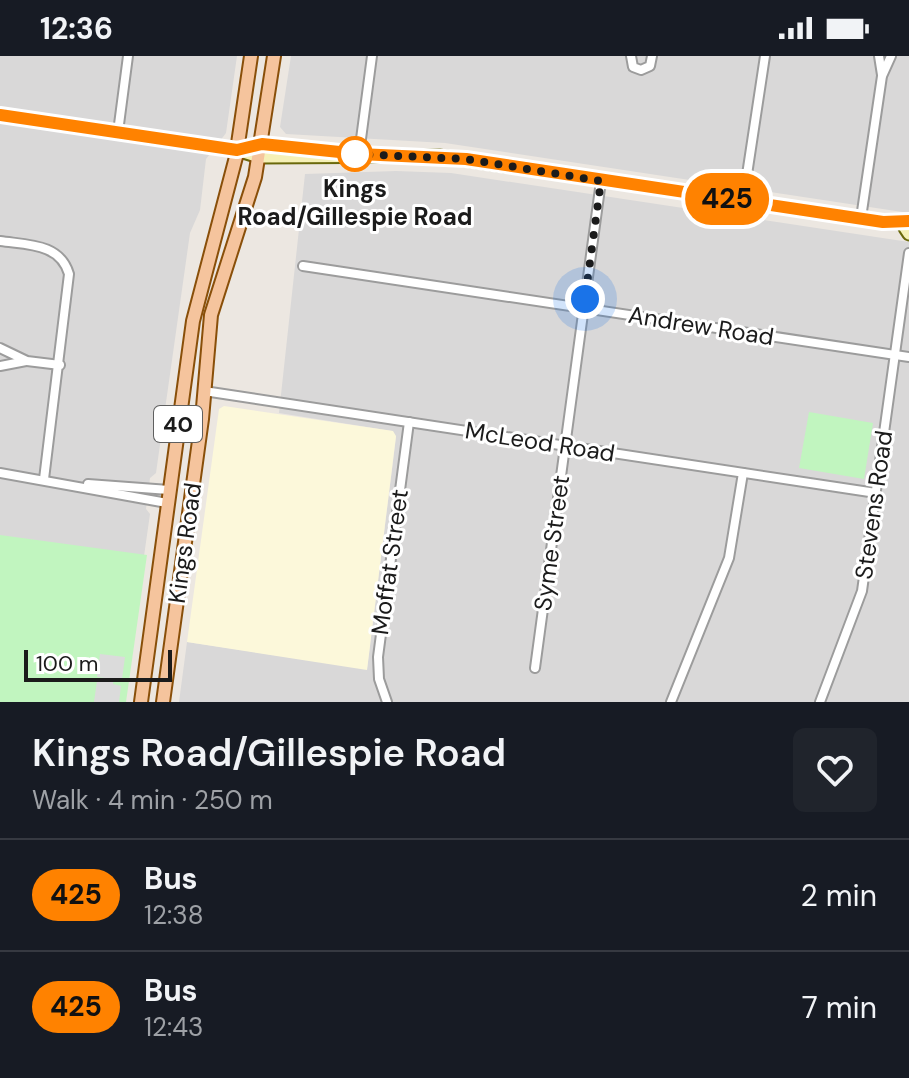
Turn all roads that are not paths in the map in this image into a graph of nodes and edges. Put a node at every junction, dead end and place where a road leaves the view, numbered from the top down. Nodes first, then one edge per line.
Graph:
1 (128, 56) edge
2 (251, 56) edge
3 (274, 56) edge
4 (372, 56) edge
5 (631, 56) edge
6 (652, 56) edge
7 (765, 56) edge
8 (879, 56) edge
9 (891, 56) edge
10 (882, 76) junction
11 (0, 115) edge
12 (118, 132) junction
13 (262, 144) junction
14 (237, 150) junction
15 (359, 154) junction
16 (259, 157) junction
17 (601, 181) junction
18 (743, 201) junction
19 (861, 218) junction
20 (908, 228) edge
21 (0, 241) edge
22 (909, 254) edge
23 (303, 266) dead end
24 (584, 308) junction
25 (0, 348) edge
26 (895, 355) junction
27 (909, 357) edge
28 (27, 361) junction
29 (60, 365) junction
30 (0, 366) edge
31 (204, 391) junction
32 (409, 422) junction
33 (565, 445) junction
34 (0, 473) edge
35 (743, 473) junction
36 (44, 479) junction
37 (68, 483) junction
38 (169, 490) junction
39 (876, 493) junction
40 (191, 497) junction
41 (167, 503) junction
42 (535, 668) dead end
43 (141, 702) edge
44 (163, 702) edge
45 (387, 702) edge
46 (671, 702) edge
47 (820, 702) edge

1 - 12 street
2 - 14 main road, Kings Road / 40
3 - 13 main road, Kings Road / 40
4 - 15 street
5 - 6 street
7 - 18 street
8 - 10 street
9 - 10 street
10 - 19 street
11 - 12 street
12 - 14 street
13 - 14 street
13 - 15 street
13 - 16 main road, Kings Road / 40
14 - 16 street
14 - 38 main road, Kings Road / 40
15 - 16 street
15 - 17 street
16 - 31 main road, Kings Road / 40
17 - 18 street
17 - 24 street, Syme Street
18 - 19 street
19 - 20 street
20 - 22 street, Stevens Road
21 - 29 street
22 - 26 street, Stevens Road
23 - 24 street, Andrew Road
24 - 26 street, Andrew Road
24 - 33 street, Syme Street
25 - 28 street
26 - 27 street, Andrew Road
26 - 39 street, Stevens Road
28 - 29 street
28 - 30 street
29 - 36 street
31 - 32 street, McLeod Road
31 - 40 main road, Kings Road / 40
32 - 33 street, McLeod Road
32 - 45 street, Moffat Street
33 - 35 street, McLeod Road
33 - 42 street, Syme Street
34 - 36 street
35 - 39 street, McLeod Road
35 - 46 street
36 - 37 street
37 - 38 street
37 - 41 street
38 - 40 main road
38 - 41 main road, Kings Road / 40
39 - 47 street, Stevens Road
40 - 41 main road
40 - 44 main road, Kings Road / 40
41 - 43 main road, Kings Road / 40

